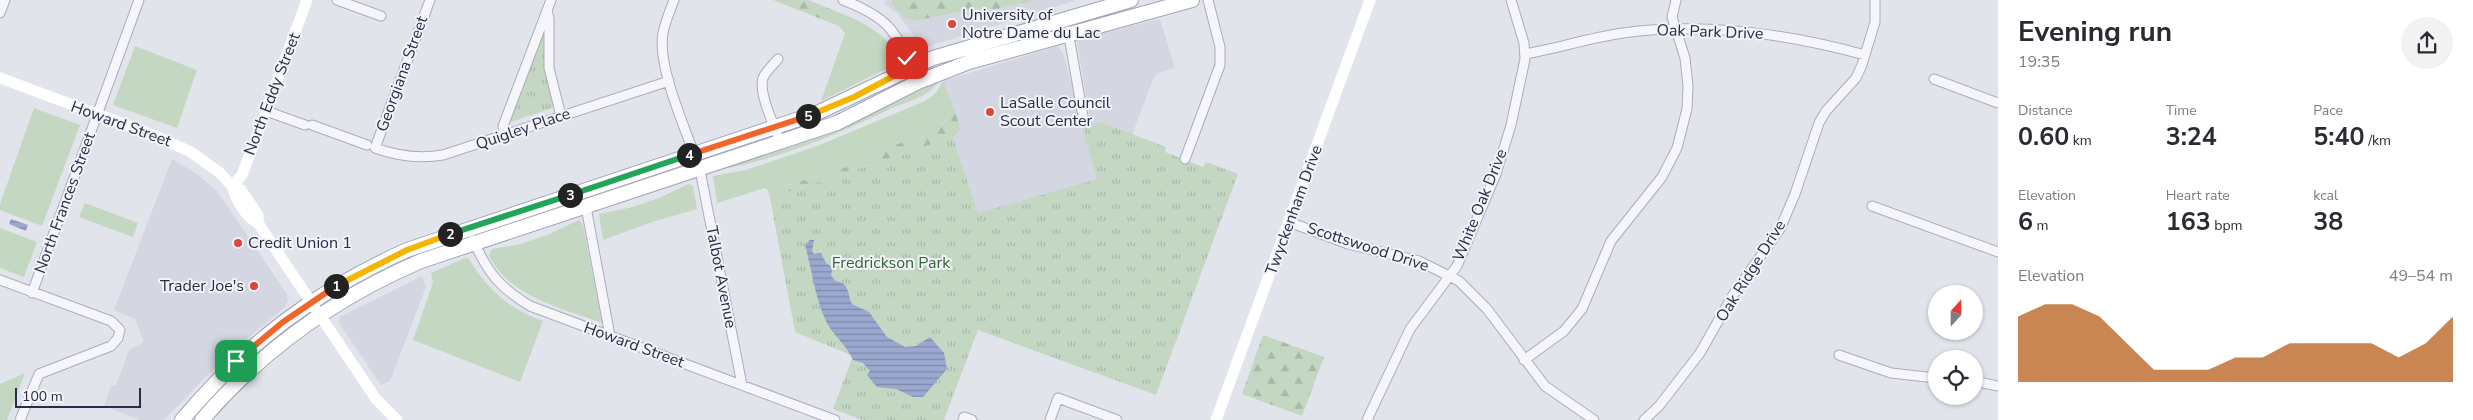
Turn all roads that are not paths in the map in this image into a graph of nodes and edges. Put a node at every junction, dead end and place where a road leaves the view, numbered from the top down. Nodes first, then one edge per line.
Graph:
1 (4, 0) edge
2 (139, 0) edge
3 (307, 0) edge
4 (337, 0) edge
5 (430, 0) edge
6 (551, 0) edge
7 (674, 0) edge
8 (843, 0) edge
9 (1131, 0) edge
10 (1192, 0) edge
11 (1208, 0) edge
12 (1370, 0) edge
13 (1511, 0) edge
14 (1676, 0) edge
15 (1875, 0) edge
16 (862, 4) edge
17 (547, 10) junction
18 (0, 13) edge
19 (381, 16) dead end
20 (1065, 18) junction
21 (1676, 29) junction
22 (1068, 34) junction
23 (1525, 54) junction
24 (1865, 55) junction
25 (778, 59) dead end
26 (911, 67) junction
27 (0, 78) edge
28 (1934, 79) dead end
29 (670, 81) junction
30 (918, 82) junction
31 (1998, 103) edge
32 (266, 111) junction
33 (97, 115) junction
34 (561, 116) junction
35 (1084, 122) dead end
36 (775, 127) junction
37 (504, 136) junction
38 (780, 142) junction
39 (371, 147) junction
40 (694, 154) junction
41 (1185, 159) dead end
42 (700, 170) junction
43 (232, 186) junction
44 (1872, 206) dead end
45 (586, 207) junction
46 (1289, 222) junction
47 (468, 228) junction
48 (475, 244) junction
49 (1998, 252) edge
50 (1450, 275) junction
51 (0, 280) edge
52 (32, 292) junction
53 (311, 302) junction
54 (320, 316) junction
55 (610, 336) junction
56 (1839, 356) dead end
57 (1524, 360) junction
58 (1928, 377) edge
59 (1983, 383) edge
60 (742, 385) junction
61 (1998, 386) edge
62 (20, 420) edge
63 (182, 420) edge
64 (202, 420) edge
65 (397, 420) edge
66 (835, 420) edge
67 (963, 420) edge
68 (972, 420) edge
69 (1050, 420) edge
70 (1117, 420) edge
71 (1216, 420) edge
72 (1367, 420) edge
73 (1594, 420) edge
74 (1644, 420) edge

1 - 18 street
2 - 33 street, North Frances Street
3 - 32 street, North Eddy Street
4 - 19 street
5 - 39 street, Georgiana Street
6 - 17 street
7 - 29 street
8 - 16 street
9 - 20 main road
10 - 22 main road
11 - 41 street
12 - 46 street, Twyckenham Drive
13 - 23 street, White Oak Drive
14 - 21 street
15 - 24 street, Oak Ridge Drive
16 - 26 street
17 - 34 street
17 - 37 street
20 - 22 street
20 - 26 main road
21 - 23 street, Oak Park Drive
21 - 24 street, Oak Park Drive
21 - 57 street
22 - 30 main road
22 - 35 street
23 - 50 street, White Oak Drive
24 - 74 street, Oak Ridge Drive
25 - 36 street
26 - 30 street
26 - 36 main road
27 - 33 street, Howard Street
28 - 31 street
29 - 34 street, Quigley Place
29 - 40 street
30 - 38 main road
32 - 39 street, Quigley Place
32 - 43 street, North Eddy Street
33 - 43 street, Howard Street
33 - 52 street, North Frances Street
34 - 37 street, Quigley Place
36 - 38 street
36 - 40 main road
37 - 39 street, Quigley Place
38 - 42 main road
40 - 47 main road
42 - 45 main road
42 - 60 street, Talbot Avenue
43 - 53 street, Howard Street
44 - 49 street
45 - 48 main road
45 - 55 street
46 - 50 street, Scottswood Drive
46 - 71 street, Twyckenham Drive
47 - 48 street, Howard Street
47 - 53 main road
48 - 54 main road
48 - 55 street, Howard Street
50 - 57 street, Scottswood Drive
50 - 72 street, White Oak Drive
51 - 52 street
52 - 62 street
53 - 54 street, Howard Street
53 - 63 main road
54 - 64 main road
54 - 65 street, Howard Street
55 - 60 street, Howard Street
56 - 58 street
57 - 73 street, Scottswood Drive
59 - 61 street
60 - 66 street, Howard Street
67 - 68 street
69 - 70 street

